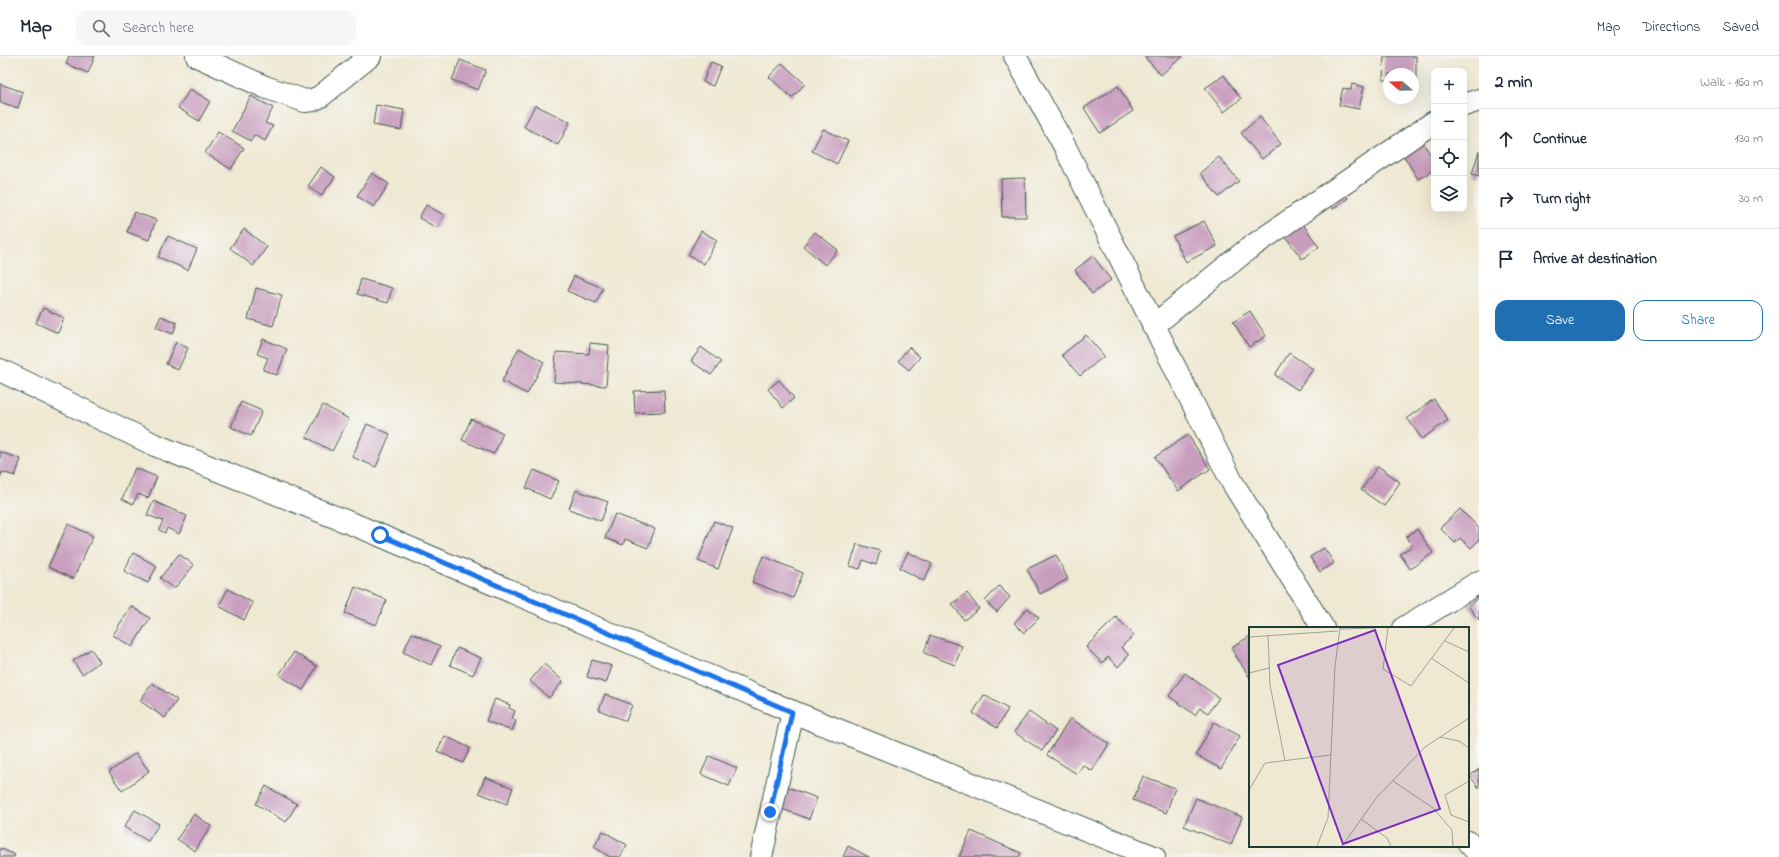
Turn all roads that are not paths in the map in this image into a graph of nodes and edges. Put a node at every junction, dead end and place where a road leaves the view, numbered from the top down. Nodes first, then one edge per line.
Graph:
1 (197, 56) edge
2 (370, 56) edge
3 (1016, 56) edge
4 (1479, 100) edge
5 (1467, 104) edge
6 (1431, 124) edge
7 (1153, 326) junction
8 (0, 370) edge
9 (1479, 582) edge
10 (1322, 627) edge
11 (1406, 627) edge
12 (792, 712) junction
13 (1469, 843) edge
14 (1479, 854) edge
15 (761, 857) edge
16 (1154, 857) edge

1 - 2 street
3 - 7 street
4 - 5 street
6 - 7 street
7 - 10 street
8 - 12 street
9 - 11 street
12 - 15 street
12 - 16 street
13 - 14 street

